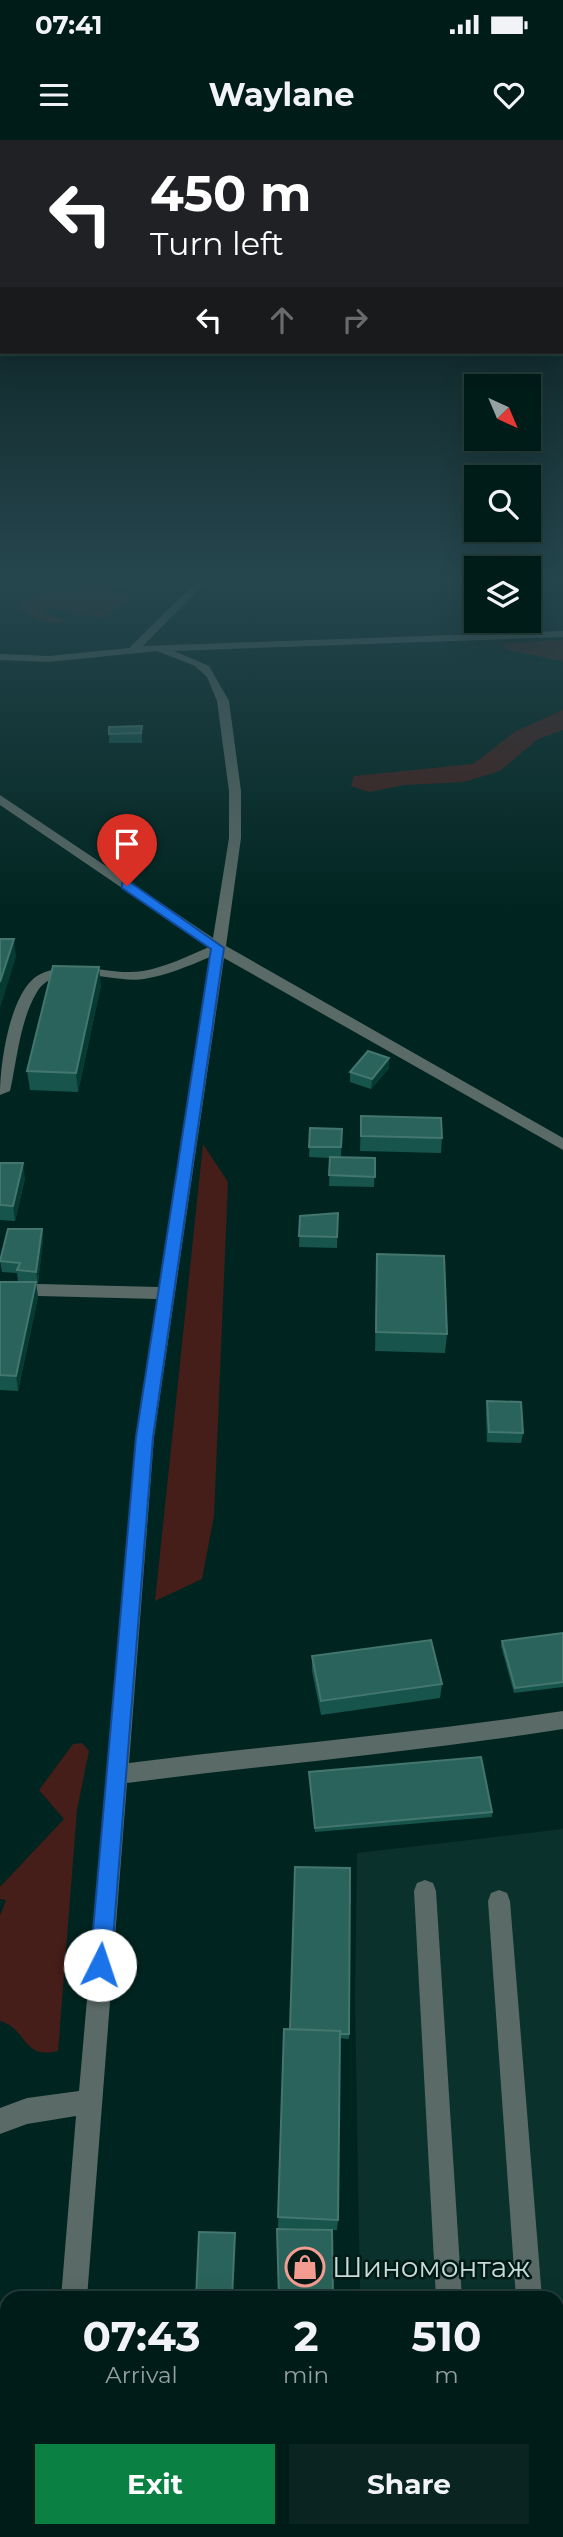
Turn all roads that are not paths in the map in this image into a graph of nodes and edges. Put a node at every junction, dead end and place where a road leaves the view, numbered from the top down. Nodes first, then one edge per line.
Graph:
1 (219, 691) edge
2 (0, 799) edge
3 (218, 948) junction
4 (1, 1093) edge
5 (563, 1144) edge
6 (0, 1289) edge
7 (166, 1293) junction
8 (563, 1720) edge
9 (115, 1774) junction
10 (425, 1891) dead end
11 (499, 1901) dead end
12 (90, 2102) junction
13 (0, 2121) edge
14 (75, 2291) edge
15 (449, 2291) edge
16 (529, 2291) edge

1 - 3 street
2 - 3 street
3 - 4 street
3 - 5 street
3 - 7 street
6 - 7 street
7 - 9 street
8 - 9 street
9 - 12 street
10 - 15 street
11 - 16 street
12 - 13 street
12 - 14 street

